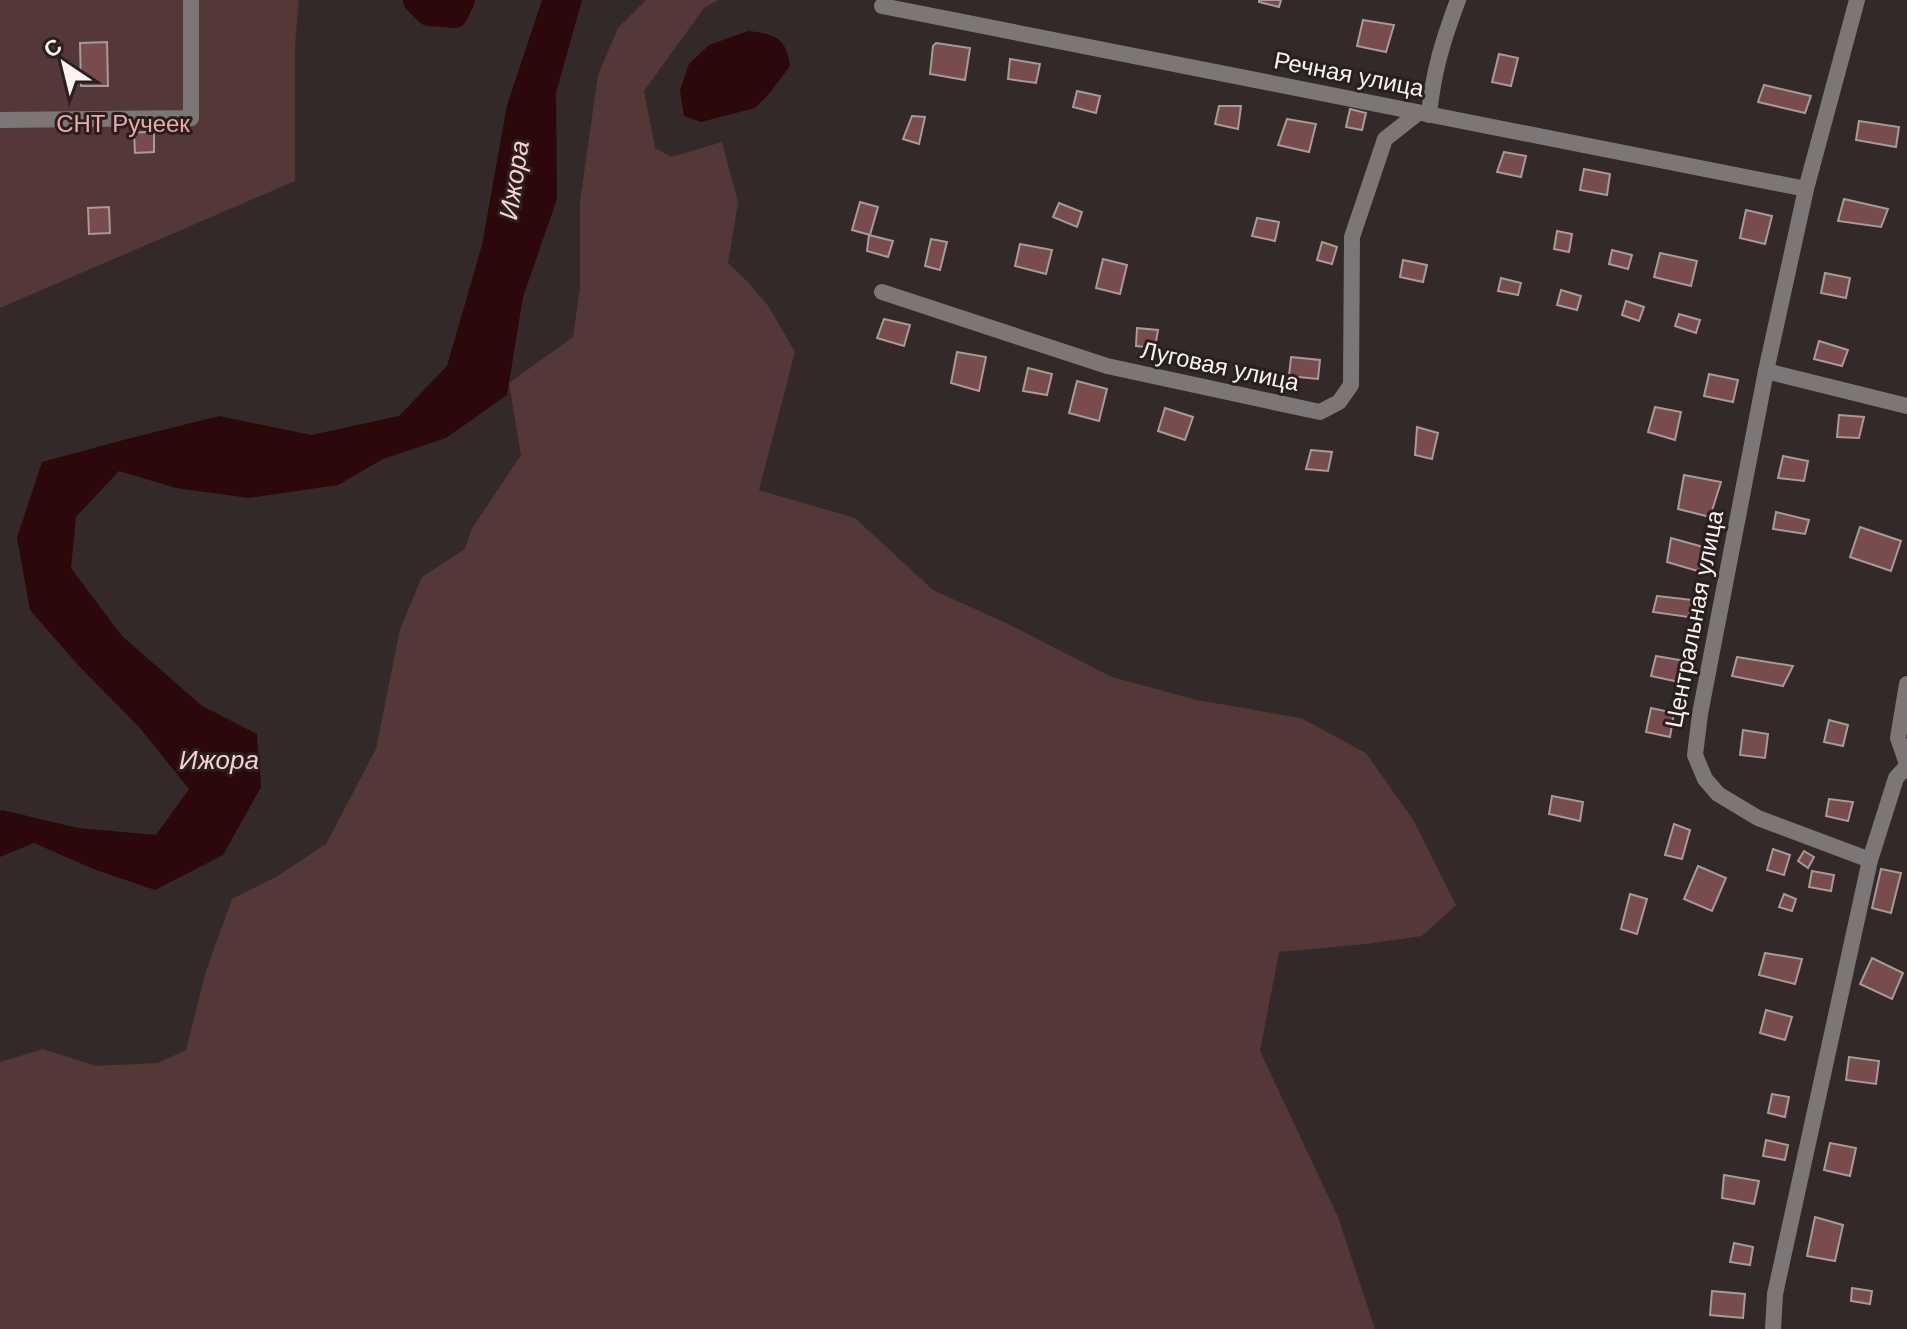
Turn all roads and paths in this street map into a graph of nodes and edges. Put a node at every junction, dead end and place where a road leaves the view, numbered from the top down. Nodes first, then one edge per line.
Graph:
1 (191, 0) edge
2 (1458, 0) edge
3 (1857, 0) edge
4 (882, 6) dead end
5 (1424, 114) junction
6 (0, 120) edge
7 (1806, 189) junction
8 (882, 292) dead end
9 (1766, 371) junction
10 (1907, 406) edge
11 (1907, 684) edge
12 (1907, 765) edge
13 (1870, 860) junction
14 (1773, 1329) edge

1 - 6 street
2 - 5 street
3 - 7 street, Центральная улица
4 - 5 street, Речная улица
5 - 7 street, Речная улица
5 - 8 street, Луговая улица
7 - 9 street, Центральная улица
9 - 10 street
9 - 13 street, Центральная улица
11 - 12 street
12 - 13 street
13 - 14 street

